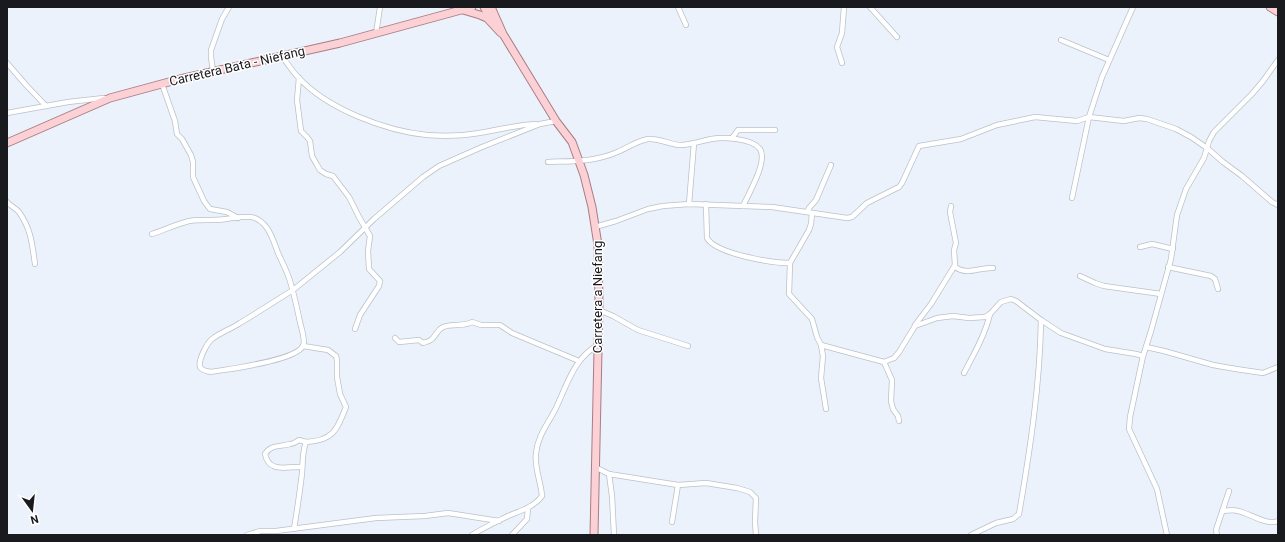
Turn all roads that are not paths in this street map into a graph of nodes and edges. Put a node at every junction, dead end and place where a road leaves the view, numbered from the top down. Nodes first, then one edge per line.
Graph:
1 (229, 7) edge
2 (380, 7) edge
3 (454, 7) edge
4 (472, 7) edge
5 (484, 7) edge
6 (678, 7) edge
7 (844, 7) edge
8 (870, 7) edge
9 (1133, 7) edge
10 (1270, 7) edge
11 (493, 9) edge
12 (462, 10) junction
13 (1278, 12) edge
14 (439, 16) junction
15 (686, 25) dead end
16 (496, 29) junction
17 (376, 34) junction
18 (503, 34) junction
19 (897, 37) dead end
20 (1061, 40) dead end
21 (282, 56) junction
22 (1109, 60) junction
23 (1278, 60) edge
24 (7, 63) edge
25 (842, 63) dead end
26 (213, 71) junction
27 (299, 78) junction
28 (162, 84) junction
29 (110, 98) junction
30 (46, 106) junction
31 (7, 114) edge
32 (1089, 117) junction
33 (556, 121) junction
34 (540, 124) junction
35 (775, 130) dead end
36 (732, 138) junction
37 (7, 143) edge
38 (694, 143) junction
39 (1207, 148) junction
40 (579, 161) junction
41 (548, 162) dead end
42 (831, 165) dead end
43 (1072, 198) dead end
44 (7, 202) edge
45 (689, 204) junction
46 (706, 204) junction
47 (1278, 205) edge
48 (744, 206) junction
49 (952, 206) dead end
50 (810, 213) junction
51 (238, 218) junction
52 (595, 227) junction
53 (366, 228) junction
54 (152, 234) dead end
55 (1140, 247) dead end
56 (1173, 249) junction
57 (790, 263) junction
58 (34, 264) dead end
59 (955, 267) junction
60 (1168, 267) junction
61 (993, 268) dead end
62 (1080, 276) dead end
63 (1218, 289) dead end
64 (293, 290) junction
65 (1161, 294) junction
66 (599, 310) junction
67 (990, 314) junction
68 (1041, 320) junction
69 (915, 326) junction
70 (355, 329) dead end
71 (395, 338) dead end
72 (598, 345) junction
73 (821, 345) junction
74 (303, 346) junction
75 (688, 346) dead end
76 (1146, 347) junction
77 (1143, 356) junction
78 (579, 361) junction
79 (884, 362) junction
80 (1278, 367) edge
81 (964, 373) dead end
82 (826, 409) dead end
83 (899, 421) dead end
84 (306, 442) junction
85 (302, 467) junction
86 (595, 467) junction
87 (609, 474) junction
88 (678, 485) junction
89 (1229, 491) dead end
90 (528, 508) junction
91 (1222, 512) junction
92 (499, 521) junction
93 (1278, 521) edge
94 (672, 522) dead end
95 (294, 529) junction
96 (275, 533) edge
97 (247, 535) edge
98 (472, 535) edge
99 (512, 535) edge
100 (593, 535) edge
101 (614, 535) edge
102 (756, 535) edge
103 (971, 535) edge
104 (1167, 535) edge
105 (1216, 535) edge

1 - 26 street
2 - 17 street
3 - 14 main road
4 - 12 main road, Carretera Bata - Niefang
5 - 16 main road
6 - 15 street
7 - 25 street
8 - 19 street
9 - 22 street
10 - 13 main road
11 - 18 main road
12 - 14 main road, Carretera Bata - Niefang
12 - 16 main road
14 - 17 main road, Carretera Bata - Niefang
16 - 18 main road
17 - 21 main road, Carretera Bata - Niefang
18 - 33 main road, Carretera a Niefang
20 - 22 street
21 - 26 main road, Carretera Bata - Niefang
21 - 27 street
22 - 32 street
23 - 39 street
24 - 30 street
26 - 28 main road, Carretera Bata - Niefang
27 - 34 street
27 - 53 street
28 - 29 main road, Carretera Bata - Niefang
28 - 51 street
29 - 30 street
29 - 37 main road, Carretera Bata - Niefang
30 - 31 street
32 - 39 street
32 - 43 street
32 - 50 street
33 - 34 street
33 - 40 main road, Carretera a Niefang
34 - 53 street
35 - 36 street
36 - 38 street
36 - 48 street
38 - 40 street
38 - 45 street
39 - 47 street
39 - 56 street
40 - 41 street
40 - 52 main road, Carretera a Niefang
42 - 50 street
44 - 58 street
45 - 46 street
45 - 52 street
46 - 48 street
46 - 57 street
48 - 50 street
49 - 59 street
50 - 57 street
51 - 54 street
51 - 64 street
52 - 66 main road, Carretera a Niefang
53 - 64 street
53 - 70 street
55 - 56 street
56 - 60 street
57 - 73 street
59 - 61 street
59 - 69 street
60 - 63 street
60 - 65 street
62 - 65 street
64 - 74 street
64 - 74 street
65 - 76 street
66 - 72 main road, Carretera a Niefang
66 - 75 street
67 - 68 street
67 - 69 street
67 - 81 street
68 - 77 street
68 - 103 street
69 - 79 street
71 - 78 street
72 - 78 street
72 - 86 main road, Carretera a Niefang
73 - 79 street
73 - 82 street
74 - 84 street
76 - 77 street
76 - 80 street
77 - 104 street
78 - 90 street
79 - 83 street
84 - 85 street
84 - 85 street
85 - 95 street
86 - 87 street
86 - 100 main road, Carretera a Niefang
87 - 88 street
87 - 101 street
88 - 94 street
88 - 102 street
89 - 91 street
90 - 92 street
90 - 99 street
91 - 93 street
91 - 105 street
92 - 95 street
92 - 98 street
95 - 96 street
96 - 97 street

